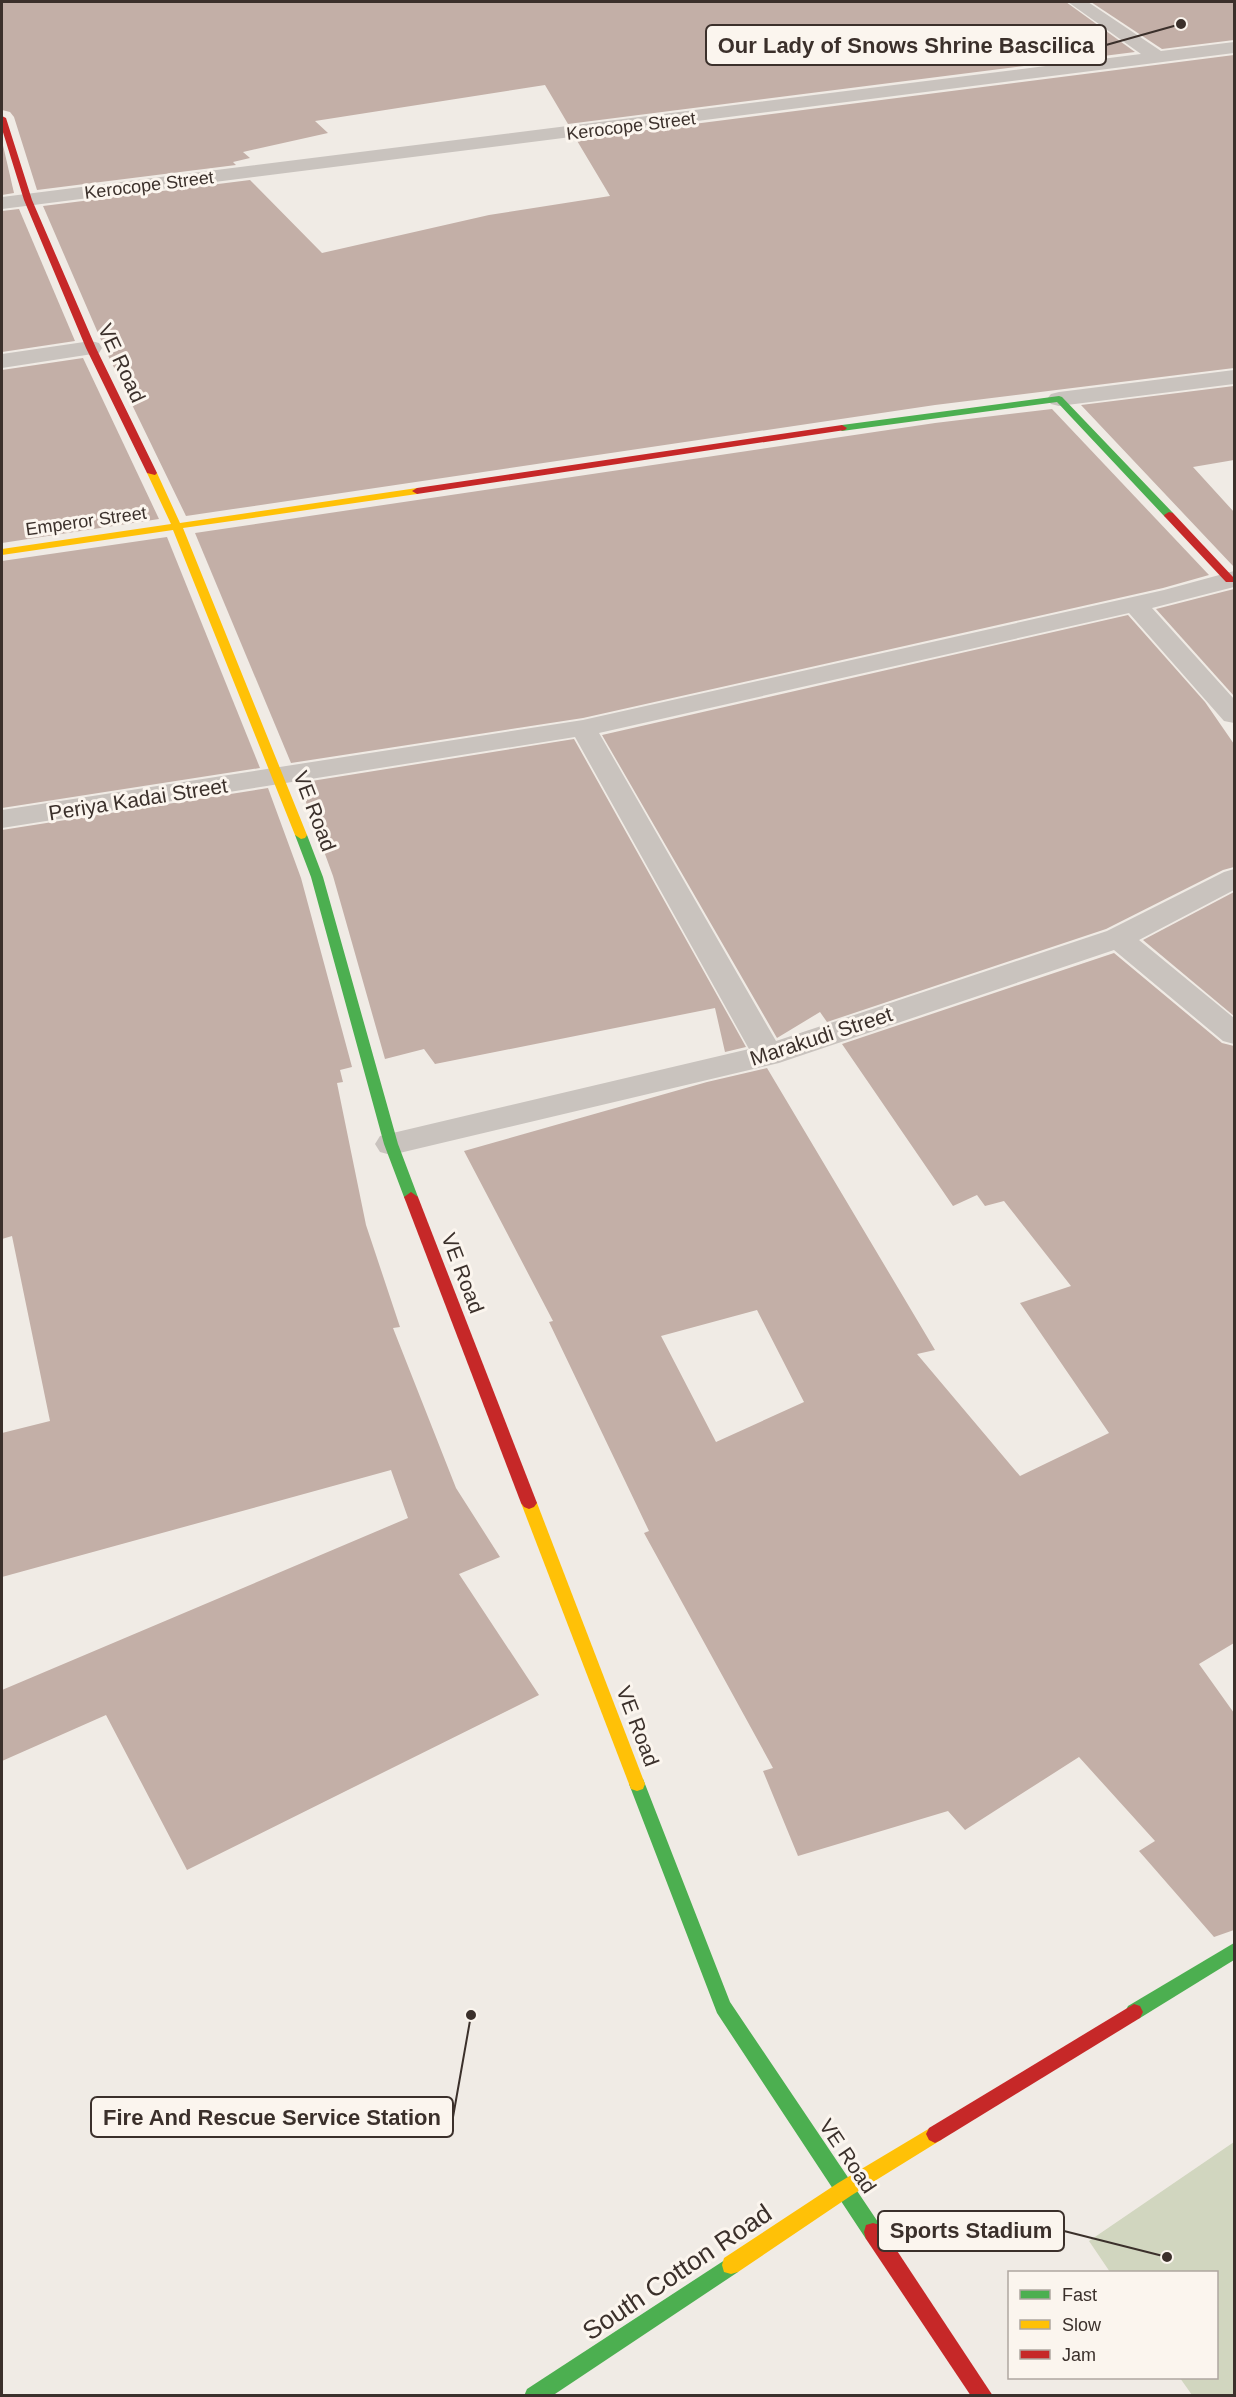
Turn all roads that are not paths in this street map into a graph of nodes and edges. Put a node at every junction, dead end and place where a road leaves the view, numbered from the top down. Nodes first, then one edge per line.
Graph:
1 (1077, 2) edge
2 (1234, 48) edge
3 (1160, 59) junction
4 (2, 118) edge
5 (28, 200) junction
6 (2, 203) edge
7 (91, 348) junction
8 (2, 361) edge
9 (1234, 378) edge
10 (1059, 399) junction
11 (177, 526) junction
12 (2, 552) edge
13 (1232, 579) edge
14 (1134, 605) junction
15 (1234, 715) edge
16 (584, 728) junction
17 (277, 777) junction
18 (2, 819) edge
19 (1234, 878) edge
20 (1118, 938) junction
21 (1234, 1034) edge
22 (768, 1055) junction
23 (391, 1144) junction
24 (1234, 1951) edge
25 (845, 2189) junction
26 (534, 2396) edge
27 (983, 2396) edge

1 - 3 street
2 - 3 street, Kerocope Street
3 - 5 street, Kerocope Street
4 - 5 street, VE Road
5 - 6 street, Kerocope Street
5 - 7 street, VE Road
7 - 8 street
7 - 11 street, VE Road
9 - 10 street
10 - 11 street, Emperor Street
10 - 13 street
11 - 12 street, Emperor Street
11 - 17 street, VE Road
13 - 14 street, Periya Kadai Street
14 - 15 street
14 - 16 street, Periya Kadai Street
16 - 17 street, Periya Kadai Street
16 - 22 street
17 - 18 street, Periya Kadai Street
17 - 23 street, VE Road
19 - 20 street, Marakudi Street
20 - 21 street
20 - 22 street, Marakudi Street
22 - 23 street, Marakudi Street
23 - 25 street, VE Road
24 - 25 street, South Cotton Road
25 - 26 street, South Cotton Road
25 - 27 street, VE Road

